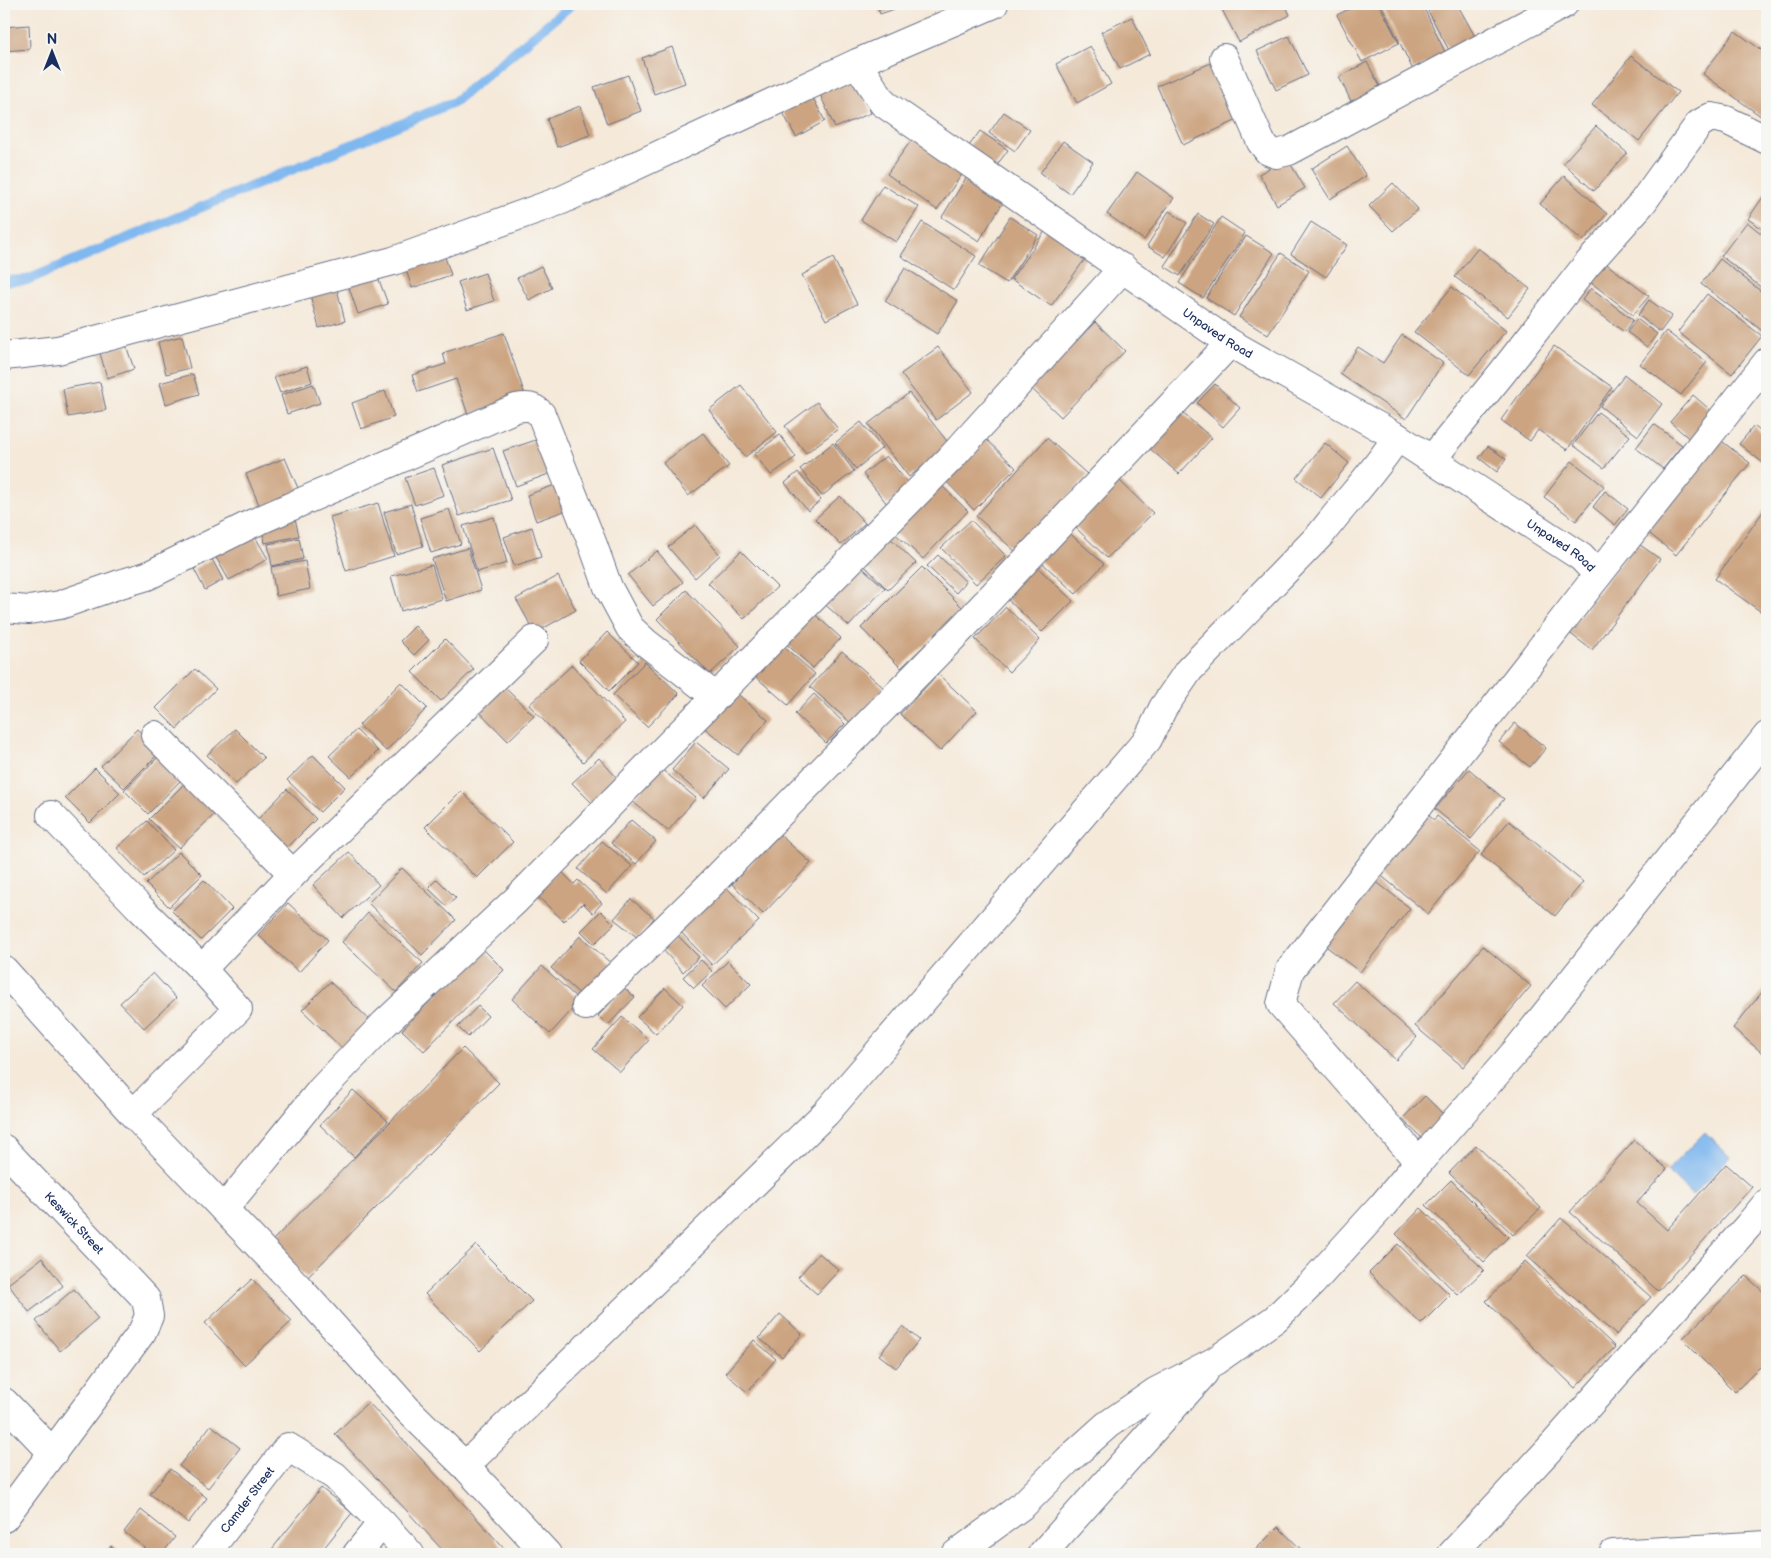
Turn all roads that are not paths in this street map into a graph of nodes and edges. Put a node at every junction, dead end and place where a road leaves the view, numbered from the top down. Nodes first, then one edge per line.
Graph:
1 (994, 4) edge
2 (1564, 4) edge
3 (1224, 58) dead end
4 (857, 63) junction
5 (1767, 140) edge
6 (1123, 268) junction
7 (1230, 343) junction
8 (4, 356) edge
9 (1767, 362) edge
10 (1397, 437) junction
11 (1432, 459) junction
12 (1598, 575) junction
13 (4, 608) edge
14 (534, 640) dead end
15 (716, 696) junction
16 (155, 735) dead end
17 (1767, 736) edge
18 (51, 815) dead end
19 (293, 874) junction
20 (202, 969) junction
21 (4, 970) edge
22 (586, 1006) dead end
23 (133, 1114) junction
24 (4, 1149) edge
25 (1419, 1162) junction
26 (1767, 1203) edge
27 (224, 1209) junction
28 (1215, 1361) junction
29 (4, 1402) edge
30 (53, 1454) junction
31 (465, 1466) junction
32 (4, 1518) edge
33 (382, 1522) junction
34 (1767, 1545) edge
35 (206, 1554) edge
36 (358, 1554) edge
37 (410, 1554) edge
38 (547, 1554) edge
39 (956, 1554) edge
40 (1042, 1554) edge
41 (1452, 1554) edge
42 (1613, 1554) edge

1 - 4 street
2 - 3 street
4 - 6 street, Unpaved Road
4 - 8 street
5 - 11 street
6 - 7 street, Unpaved Road
6 - 15 street
7 - 10 street, Unpaved Road
7 - 22 street
9 - 12 street
10 - 11 street, Unpaved Road
10 - 31 street
11 - 12 street, Unpaved Road
12 - 25 street
13 - 15 street
14 - 19 street
15 - 27 street
16 - 19 street
17 - 25 street
18 - 20 street
19 - 20 street
20 - 23 street
21 - 23 street
23 - 27 street
24 - 30 street, Keswick Street
25 - 28 street
26 - 41 street
27 - 31 street
28 - 39 street
28 - 40 street
29 - 30 street
30 - 32 street
31 - 38 street
33 - 35 street, Camder Street
33 - 36 street
33 - 37 street
34 - 42 street

